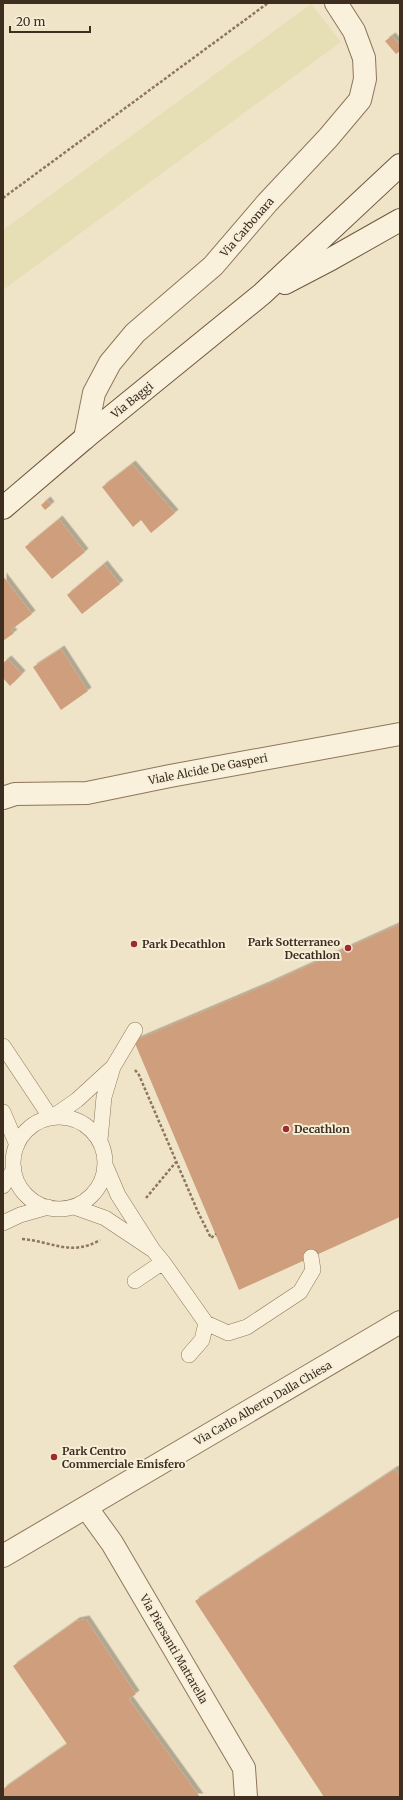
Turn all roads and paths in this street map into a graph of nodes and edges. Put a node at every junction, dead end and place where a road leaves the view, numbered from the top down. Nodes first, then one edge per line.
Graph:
1 (268, 3) edge
2 (336, 3) edge
3 (400, 165) edge
4 (3, 198) edge
5 (400, 220) edge
6 (262, 294) junction
7 (85, 438) junction
8 (3, 508) edge
9 (400, 734) edge
10 (7, 794) edge
11 (135, 1030) dead end
12 (3, 1046) edge
13 (113, 1067) junction
14 (133, 1068) dead end
15 (3, 1112) edge
16 (51, 1118) junction
17 (100, 1140) junction
18 (17, 1145) junction
19 (176, 1162) junction
20 (106, 1167) junction
21 (14, 1169) junction
22 (3, 1186) edge
23 (144, 1200) dead end
24 (48, 1207) junction
25 (74, 1207) junction
26 (3, 1223) edge
27 (216, 1234) dead end
28 (18, 1238) dead end
29 (102, 1239) dead end
30 (153, 1250) junction
31 (311, 1257) dead end
32 (163, 1262) junction
33 (135, 1281) dead end
34 (400, 1322) edge
35 (206, 1323) junction
36 (189, 1355) dead end
37 (86, 1506) junction
38 (3, 1556) edge
39 (246, 1797) edge

1 - 4 path
2 - 7 street, Via Carbonara
3 - 6 street, Via Baggi
5 - 6 street, Via Baggi
6 - 7 street, Via Baggi
7 - 8 street, Via Baggi
9 - 10 street, Viale Alcide De Gasperi
11 - 13 lane
12 - 16 lane
13 - 16 lane
13 - 17 lane
14 - 19 path
15 - 18 lane
16 - 17 lane
16 - 18 lane
17 - 20 lane
18 - 21 lane
19 - 23 path
19 - 27 path
20 - 25 lane
20 - 30 lane
21 - 22 lane
21 - 24 lane
24 - 25 lane
24 - 26 lane
25 - 30 lane
28 - 29 path
30 - 32 lane
31 - 35 lane
32 - 33 lane
32 - 35 lane
34 - 37 street, Via Carlo Alberto Dalla Chiesa
35 - 36 lane
37 - 38 street, Via Carlo Alberto Dalla Chiesa
37 - 39 street, Via Piersanti Mattarella

